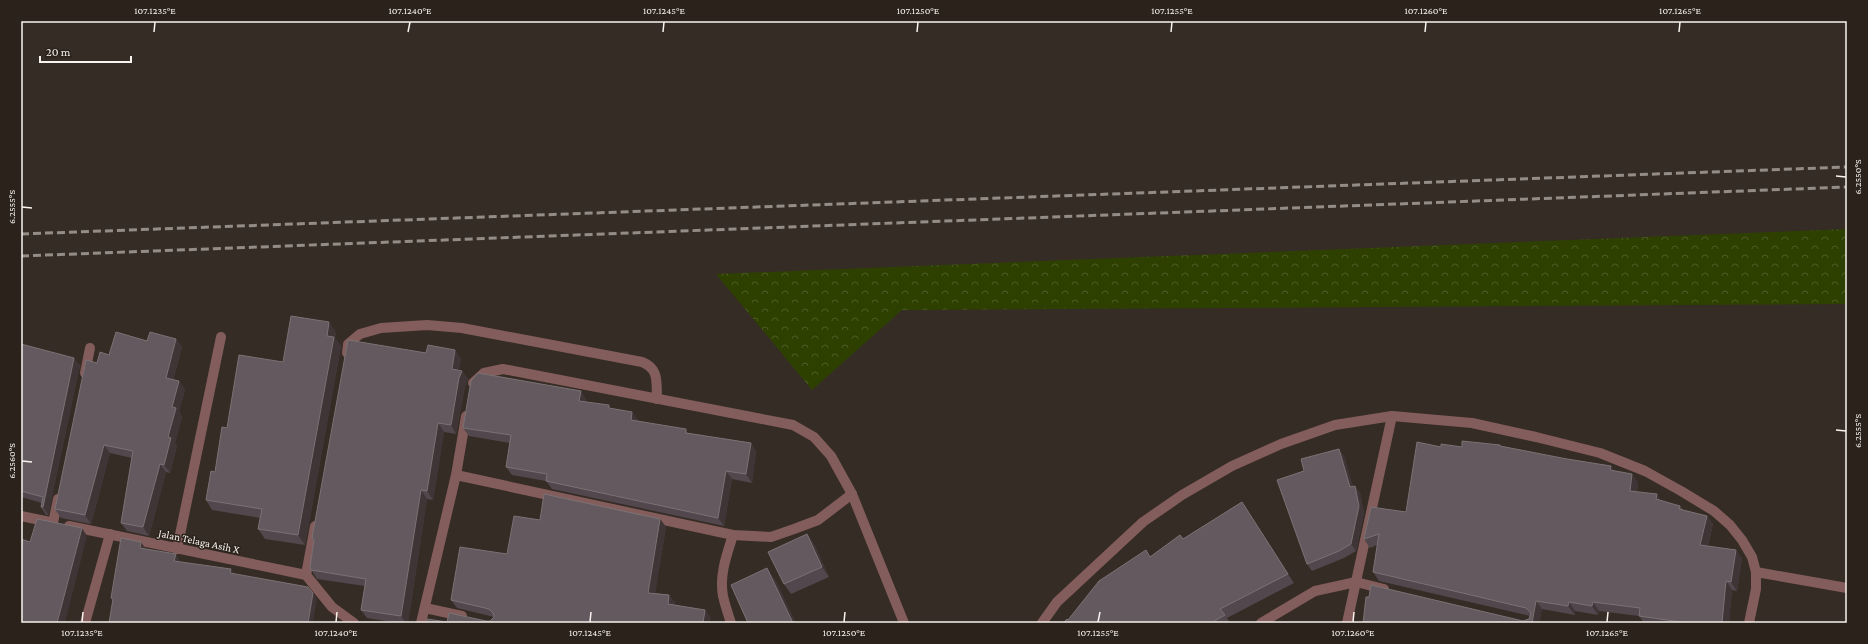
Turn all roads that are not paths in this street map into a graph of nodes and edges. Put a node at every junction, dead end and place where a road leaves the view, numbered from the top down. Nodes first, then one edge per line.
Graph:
1 (222, 337) dead end
2 (90, 348) dead end
3 (345, 360) edge
4 (82, 386) edge
5 (470, 394) edge
6 (657, 399) junction
7 (467, 409) edge
8 (1392, 416) junction
9 (456, 475) junction
10 (60, 492) edge
11 (852, 494) junction
12 (317, 514) edge
13 (21, 516) edge
14 (53, 523) junction
15 (110, 534) junction
16 (733, 535) junction
17 (177, 549) junction
18 (1756, 572) junction
19 (306, 575) junction
20 (1356, 582) junction
21 (1847, 588) edge
22 (1394, 591) edge
23 (424, 608) junction
24 (470, 618) edge
25 (85, 623) edge
26 (354, 623) edge
27 (421, 623) edge
28 (731, 623) edge
29 (904, 623) edge
30 (1042, 623) edge
31 (1261, 623) edge
32 (1347, 623) edge
33 (1749, 623) edge

1 - 17 street
2 - 4 street
3 - 6 street
5 - 6 street
6 - 11 street
7 - 9 street
8 - 18 street
8 - 20 street
8 - 30 street
9 - 16 street
9 - 23 street
10 - 14 street
11 - 16 street
11 - 29 street
12 - 19 street
13 - 14 street, Jalan Telaga Asih X
14 - 15 street, Jalan Telaga Asih X
15 - 17 street, Jalan Telaga Asih X
15 - 25 street
16 - 28 street
17 - 19 street, Jalan Telaga Asih X
18 - 21 street
18 - 33 street
19 - 26 street
20 - 22 street
20 - 31 street
20 - 32 street
23 - 24 street
23 - 27 street

